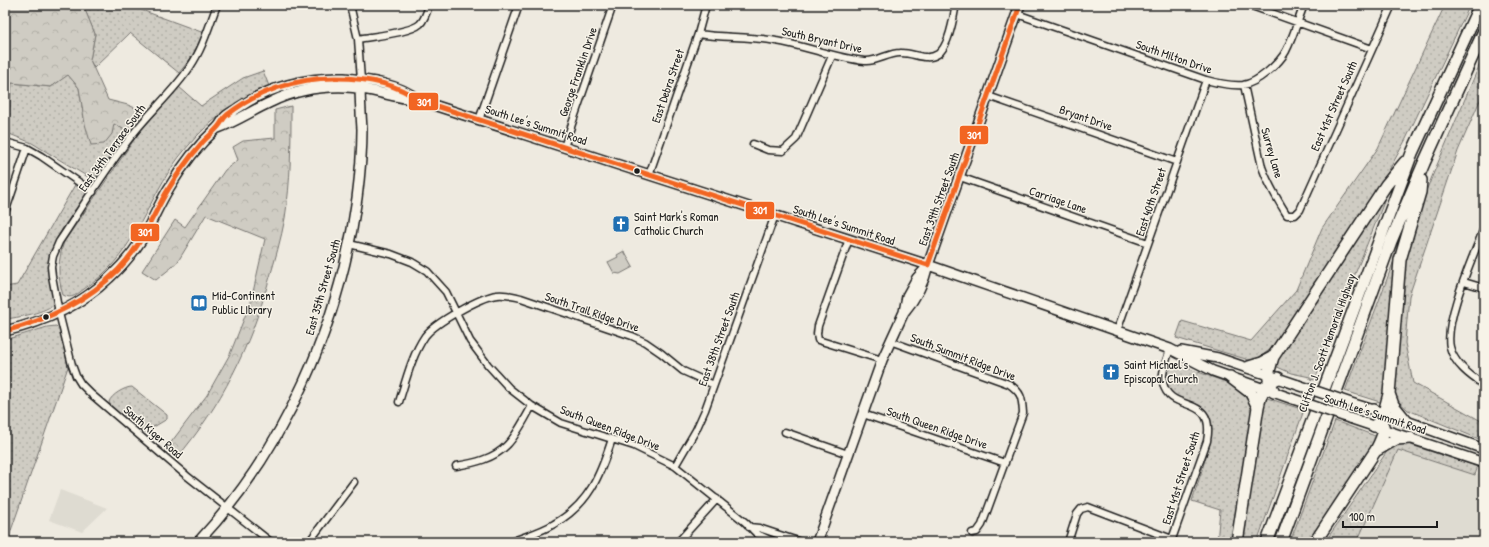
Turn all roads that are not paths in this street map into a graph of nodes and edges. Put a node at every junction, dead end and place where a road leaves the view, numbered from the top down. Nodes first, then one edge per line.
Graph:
1 (217, 5) edge
2 (350, 5) edge
3 (430, 5) edge
4 (519, 5) edge
5 (614, 5) edge
6 (706, 5) edge
7 (952, 5) edge
8 (1249, 5) edge
9 (1304, 5) edge
10 (1392, 5) edge
11 (1480, 5) edge
12 (1019, 9) edge
13 (1298, 22) junction
14 (1484, 31) edge
15 (698, 34) junction
16 (358, 39) junction
17 (1372, 49) junction
18 (832, 56) junction
19 (1206, 80) junction
20 (322, 84) junction
21 (360, 84) junction
22 (1244, 85) junction
23 (988, 96) junction
24 (479, 120) junction
25 (218, 128) junction
26 (5, 142) edge
27 (753, 144) dead end
28 (564, 147) junction
29 (27, 148) junction
30 (1412, 154) junction
31 (1177, 162) junction
32 (1424, 163) junction
33 (649, 175) junction
34 (960, 177) junction
35 (92, 192) junction
36 (5, 213) edge
37 (775, 215) junction
38 (1295, 215) joint
39 (1484, 228) edge
40 (849, 239) junction
41 (1148, 243) junction
42 (349, 244) junction
43 (928, 265) junction
44 (1464, 282) junction
45 (1484, 288) edge
46 (59, 312) junction
47 (456, 313) junction
48 (5, 331) edge
49 (1117, 331) junction
50 (890, 341) junction
51 (1170, 349) junction
52 (1273, 357) junction
53 (882, 360) junction
54 (1249, 367) junction
55 (1230, 377) junction
56 (1270, 383) junction
57 (714, 384) junction
58 (1484, 385) edge
59 (1389, 394) junction
60 (399, 402) dead end
61 (532, 406) junction
62 (1258, 407) junction
63 (862, 414) junction
64 (1379, 420) junction
65 (1406, 421) junction
66 (785, 432) dead end
67 (1410, 438) junction
68 (612, 439) junction
69 (1484, 449) edge
70 (1376, 450) junction
71 (848, 454) junction
72 (1484, 462) edge
73 (1005, 463) junction
74 (456, 466) dead end
75 (675, 466) junction
76 (354, 482) dead end
77 (716, 499) junction
78 (227, 508) junction
79 (749, 527) junction
80 (972, 533) dead end
81 (1172, 541) edge
82 (198, 542) edge
83 (271, 542) edge
84 (308, 542) edge
85 (511, 542) edge
86 (678, 542) edge
87 (774, 542) edge
88 (801, 542) edge
89 (817, 542) edge
90 (1068, 542) edge
91 (1237, 542) edge
92 (1267, 542) edge
93 (1281, 542) edge
94 (1315, 542) edge

1 - 35 street, East 34th Terrace South
2 - 16 street, East 35th Street South
3 - 16 street
4 - 24 street
5 - 28 street, George Franklin Drive
6 - 15 street, East Debra Street
7 - 18 street, South Bryant Drive
8 - 13 street
9 - 13 street, South Milton Drive
10 - 17 street, East 41st Street South
11 - 30 highway
12 - 19 street, South Milton Drive
12 - 23 main road, East 39th Street South
13 - 17 street
13 - 22 street, South Milton Drive
14 - 32 highway, Clifton J. Scott Memorial Highway
15 - 18 street, South Bryant Drive
15 - 33 street, East Debra Street
16 - 21 street, East 35th Street South
17 - 38 street, East 41st Street South
18 - 27 street
19 - 22 street, South Milton Drive
19 - 31 street, East 40th Street
20 - 21 main road, South Lee's Summit Road
20 - 25 main road, South Lee's Summit Road
20 - 25 main road, South Lee's Summit Road
21 - 24 main road, South Lee's Summit Road
21 - 42 main road, East 35th Street South
22 - 38 street, Surrey Lane
23 - 31 street, Bryant Drive
23 - 34 main road, East 39th Street South
24 - 28 main road, South Lee's Summit Road
25 - 46 main road, South Lee's Summit Road
26 - 29 street
28 - 33 main road, South Lee's Summit Road
29 - 35 street
29 - 36 street
30 - 52 highway
30 - 92 highway, Clifton J. Scott Memorial Highway
31 - 41 street, East 40th Street
32 - 59 highway
32 - 93 highway, Clifton J. Scott Memorial Highway
33 - 37 main road, South Lee's Summit Road
34 - 41 street, Carriage Lane
34 - 43 main road, East 39th Street South
35 - 46 street, East 34th Terrace South
37 - 40 main road, South Lee's Summit Road
37 - 57 street, East 38th Street South
39 - 44 street
40 - 43 main road, South Lee's Summit Road
40 - 53 street
41 - 49 street, East 40th Street
42 - 47 street, South Queen Ridge Drive
42 - 78 main road, East 35th Street South
43 - 49 main road, South Lee's Summit Road
43 - 50 main road, East 39th Street South
44 - 45 street
44 - 58 street
46 - 48 main road, South Lee's Summit Road
46 - 78 street, South Kiger Road
47 - 57 street, South Trail Ridge Drive
47 - 60 street, South Trail Ridge Drive
47 - 61 street, South Queen Ridge Drive
49 - 51 main road, South Lee's Summit Road
50 - 53 main road, East 39th Street South
50 - 73 street, South Summit Ridge Drive
51 - 54 main road, South Lee's Summit Road
51 - 55 main road, South Lee's Summit Road
51 - 81 street, East 41st Street South
52 - 54 highway
52 - 56 highway
53 - 63 main road, East 39th Street South
54 - 56 main road, South Lee's Summit Road
55 - 56 main road, South Lee's Summit Road
55 - 62 highway
56 - 62 highway
56 - 64 main road, South Lee's Summit Road, bridge
56 - 64 main road, South Lee's Summit Road, bridge
57 - 75 street, East 38th Street South
59 - 64 highway
59 - 65 highway
61 - 68 street, South Queen Ridge Drive
61 - 74 street
62 - 91 highway
63 - 71 main road, East 39th Street South
63 - 73 street, South Queen Ridge Drive
64 - 65 main road, South Lee's Summit Road
64 - 67 main road, South Lee's Summit Road
64 - 70 highway
65 - 69 main road, South Lee's Summit Road
66 - 71 street
67 - 70 highway
67 - 72 main road, South Lee's Summit Road
68 - 75 street, South Queen Ridge Drive
68 - 85 street
70 - 94 highway
71 - 89 main road, East 39th Street South
73 - 80 street
75 - 77 street, South Queen Ridge Drive
76 - 84 street
77 - 79 street, South Queen Ridge Drive
77 - 86 street
78 - 82 main road, East 35th Street South
78 - 83 street, South Kiger Road
79 - 87 street, South Queen Ridge Drive
79 - 88 street, South Queen Ridge Drive
81 - 90 street

